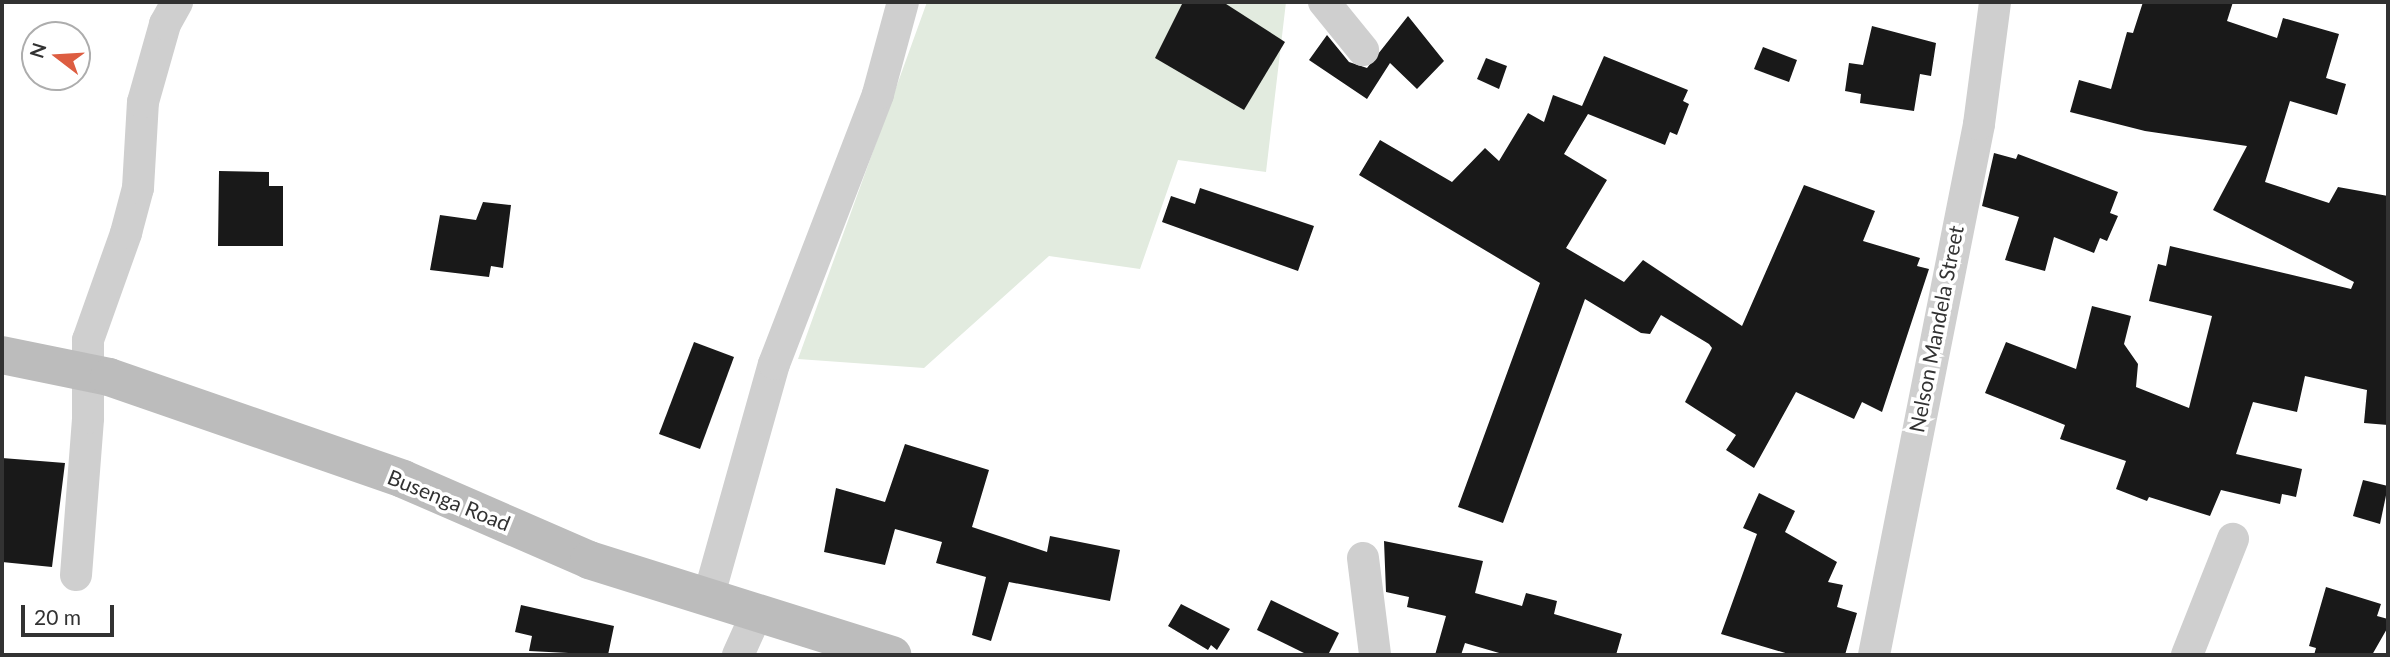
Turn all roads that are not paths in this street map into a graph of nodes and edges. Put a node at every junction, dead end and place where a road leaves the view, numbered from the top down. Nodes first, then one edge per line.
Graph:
1 (177, 2) edge
2 (903, 2) edge
3 (1324, 2) edge
4 (1995, 2) edge
5 (1363, 50) dead end
6 (2, 355) edge
7 (89, 375) junction
8 (2233, 539) dead end
9 (1363, 558) dead end
10 (76, 575) dead end
11 (709, 594) junction
12 (757, 613) junction
13 (738, 655) edge
14 (892, 655) edge
15 (1375, 655) edge
16 (1874, 655) edge
17 (2187, 655) edge

1 - 7 street
2 - 11 street
3 - 5 street
4 - 16 street, Nelson Mandela Street
6 - 7 street, Busenga Road
7 - 10 street
7 - 11 street, Busenga Road
8 - 17 street
9 - 15 street
11 - 12 street, Busenga Road
12 - 13 street
12 - 14 street, Busenga Road

